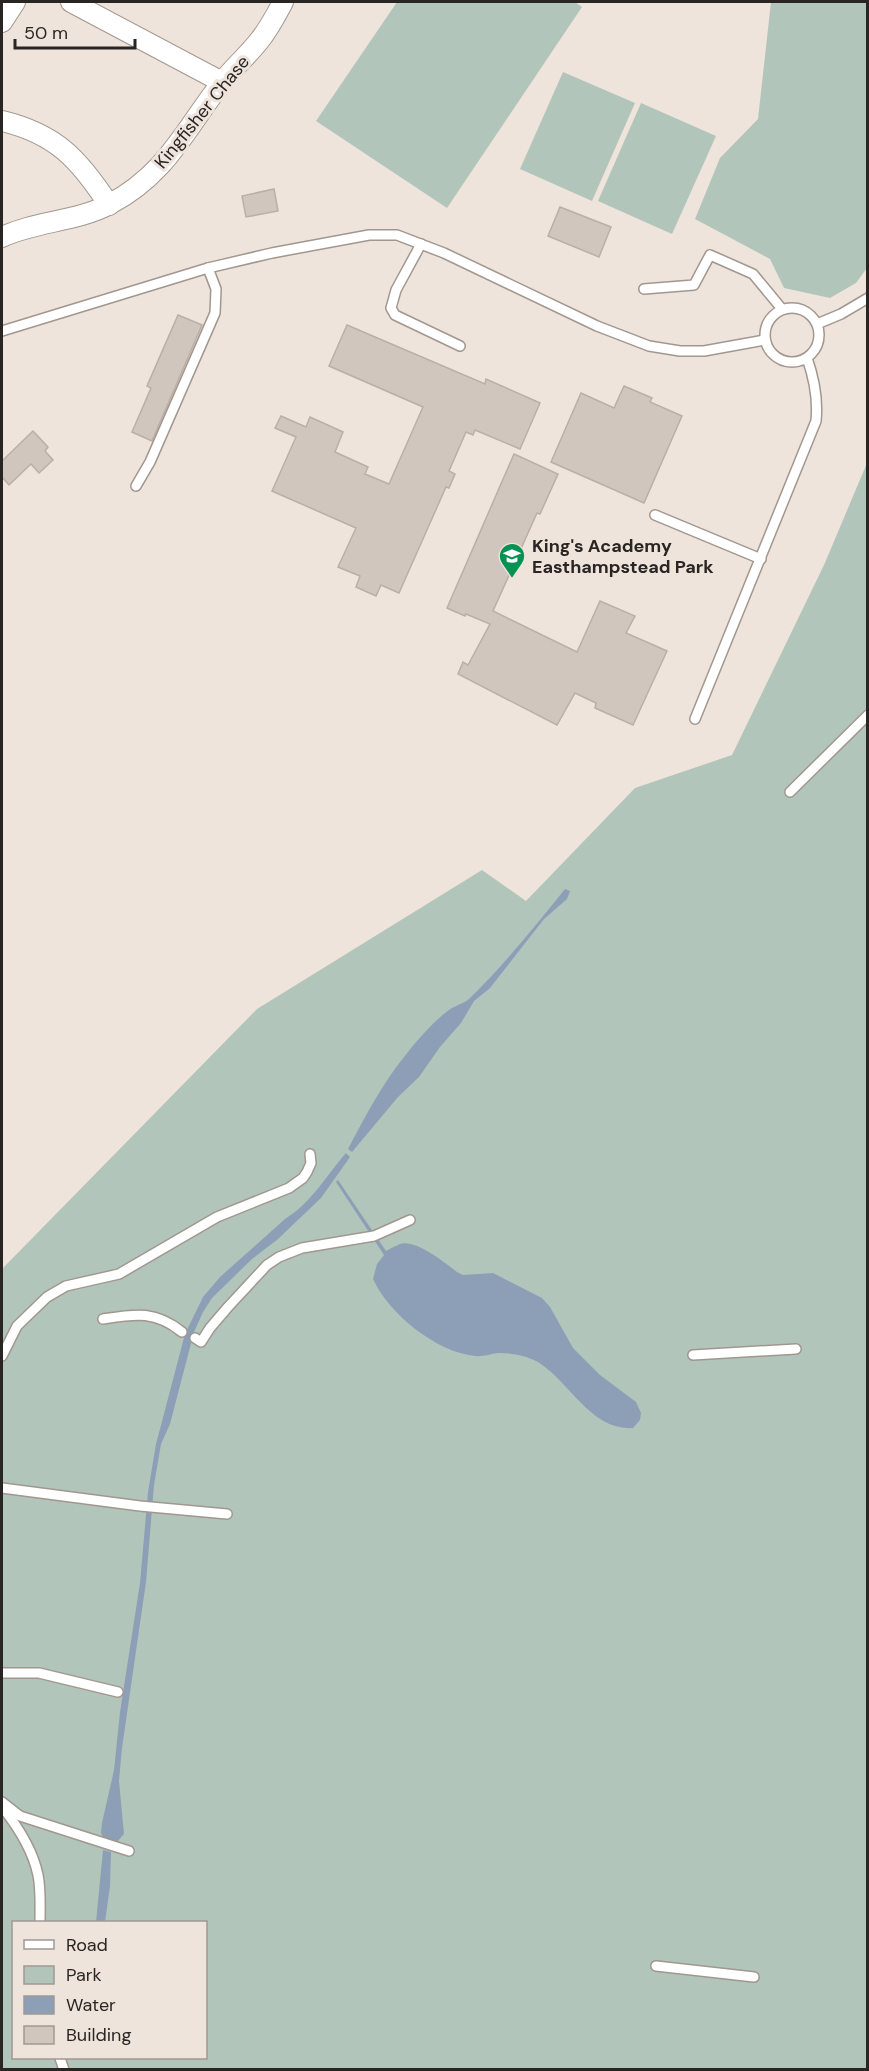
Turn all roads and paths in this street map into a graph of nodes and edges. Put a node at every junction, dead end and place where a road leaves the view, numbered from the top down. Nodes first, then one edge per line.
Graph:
1 (15, 2) edge
2 (72, 2) edge
3 (283, 2) edge
4 (2, 22) edge
5 (222, 82) junction
6 (2, 121) edge
7 (109, 205) junction
8 (2, 237) edge
9 (421, 244) junction
10 (208, 268) junction
11 (644, 289) dead end
12 (867, 298) edge
13 (782, 309) junction
14 (817, 324) junction
15 (2, 331) edge
16 (765, 340) junction
17 (460, 346) dead end
18 (807, 358) junction
19 (136, 486) dead end
20 (655, 515) dead end
21 (760, 559) junction
22 (867, 715) edge
23 (695, 719) dead end
24 (789, 792) dead end
25 (310, 1154) dead end
26 (410, 1220) dead end
27 (103, 1319) dead end
28 (182, 1332) dead end
29 (195, 1338) dead end
30 (796, 1349) dead end
31 (693, 1355) dead end
32 (2, 1356) edge
33 (2, 1488) edge
34 (227, 1514) dead end
35 (2, 1673) edge
36 (118, 1692) dead end
37 (2, 1804) edge
38 (129, 1851) dead end
39 (40, 1921) edge
40 (656, 1966) dead end
41 (754, 1977) dead end

1 - 4 street
2 - 5 street
3 - 5 street, Kingfisher Chase
5 - 7 street, Kingfisher Chase
6 - 7 street
7 - 8 street, Kingfisher Chase
9 - 10 lane
9 - 16 lane
9 - 17 lane
10 - 15 lane
10 - 19 lane
11 - 13 lane
12 - 14 lane
13 - 14 lane
13 - 16 lane
14 - 18 lane
16 - 18 lane
18 - 21 lane
20 - 21 lane
21 - 23 lane
22 - 24 lane
25 - 32 lane
26 - 29 lane
27 - 28 lane
30 - 31 lane
33 - 34 lane
35 - 36 lane
37 - 38 lane
37 - 39 lane
40 - 41 lane

